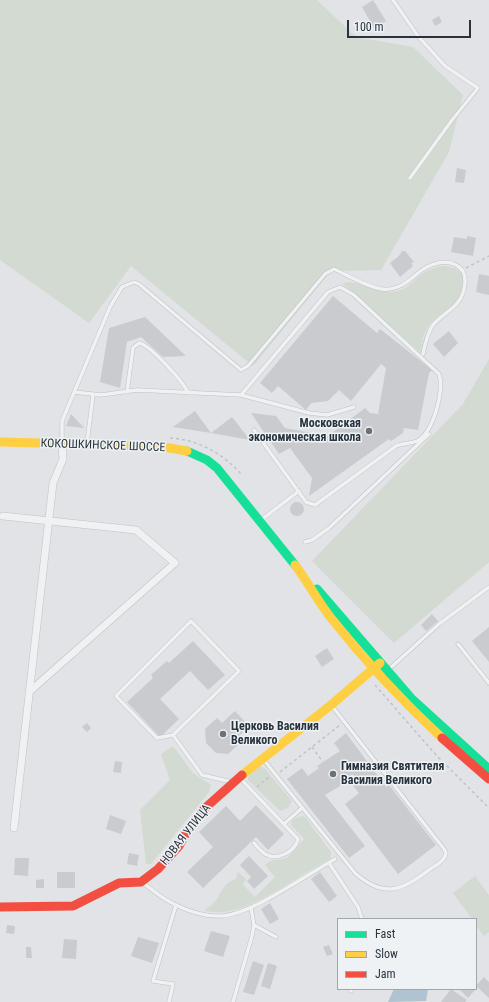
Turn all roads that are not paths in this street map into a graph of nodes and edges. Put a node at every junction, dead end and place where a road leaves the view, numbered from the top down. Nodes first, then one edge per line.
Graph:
1 (393, 0) edge
2 (410, 178) dead end
3 (423, 354) dead end
4 (74, 392) junction
5 (127, 392) junction
6 (188, 393) junction
7 (93, 395) junction
8 (242, 395) junction
9 (354, 406) dead end
10 (254, 430) dead end
11 (429, 434) dead end
12 (0, 442) edge
13 (62, 444) junction
14 (87, 444) junction
15 (298, 491) junction
16 (3, 516) dead end
17 (49, 520) junction
18 (260, 521) junction
19 (305, 542) dead end
20 (489, 586) edge
21 (458, 644) dead end
22 (373, 668) junction
23 (387, 671) junction
24 (489, 683) edge
25 (29, 692) junction
26 (331, 705) junction
27 (447, 732) junction
28 (173, 735) junction
29 (263, 758) junction
30 (489, 762) edge
31 (489, 770) edge
32 (489, 779) edge
33 (236, 780) junction
34 (302, 808) junction
35 (284, 824) junction
36 (14, 828) dead end
37 (254, 843) dead end
38 (335, 859) dead end
39 (329, 863) junction
40 (141, 882) junction
41 (176, 905) junction
42 (0, 907) edge
43 (251, 908) junction
44 (362, 918) edge
45 (254, 925) junction
46 (276, 937) dead end
47 (169, 1002) edge
48 (233, 1002) edge

1 - 2 lane
3 - 4 lane
4 - 7 lane
4 - 13 lane
5 - 6 lane
5 - 6 lane
5 - 7 lane
6 - 8 lane
7 - 14 lane
8 - 9 lane
8 - 15 lane
10 - 15 lane
11 - 19 lane
12 - 13 main road, КОКОШКИНСКОЕ ШОССЕ
13 - 14 main road, КОКОШКИНСКОЕ ШОССЕ
13 - 17 street
14 - 18 main road, КОКОШКИНСКОЕ ШОССЕ
15 - 18 lane
16 - 17 street
17 - 25 street
17 - 25 street
18 - 22 main road, КОКОШКИНСКОЕ ШОССЕ
20 - 23 lane
21 - 24 lane
22 - 23 main road
22 - 26 main road, НОВАЯ УЛИЦА
22 - 32 main road
23 - 27 main road
25 - 36 street
26 - 29 main road, НОВАЯ УЛИЦА
26 - 34 lane
27 - 30 main road
27 - 31 main road
28 - 28 lane
28 - 33 lane
29 - 33 main road, НОВАЯ УЛИЦА
29 - 34 lane
33 - 35 lane
33 - 40 main road, НОВАЯ УЛИЦА
34 - 35 lane
35 - 37 lane
38 - 39 lane
39 - 43 lane
39 - 44 lane
40 - 41 lane
40 - 42 main road
41 - 43 lane
41 - 47 lane
43 - 45 lane
45 - 46 lane
45 - 48 lane

